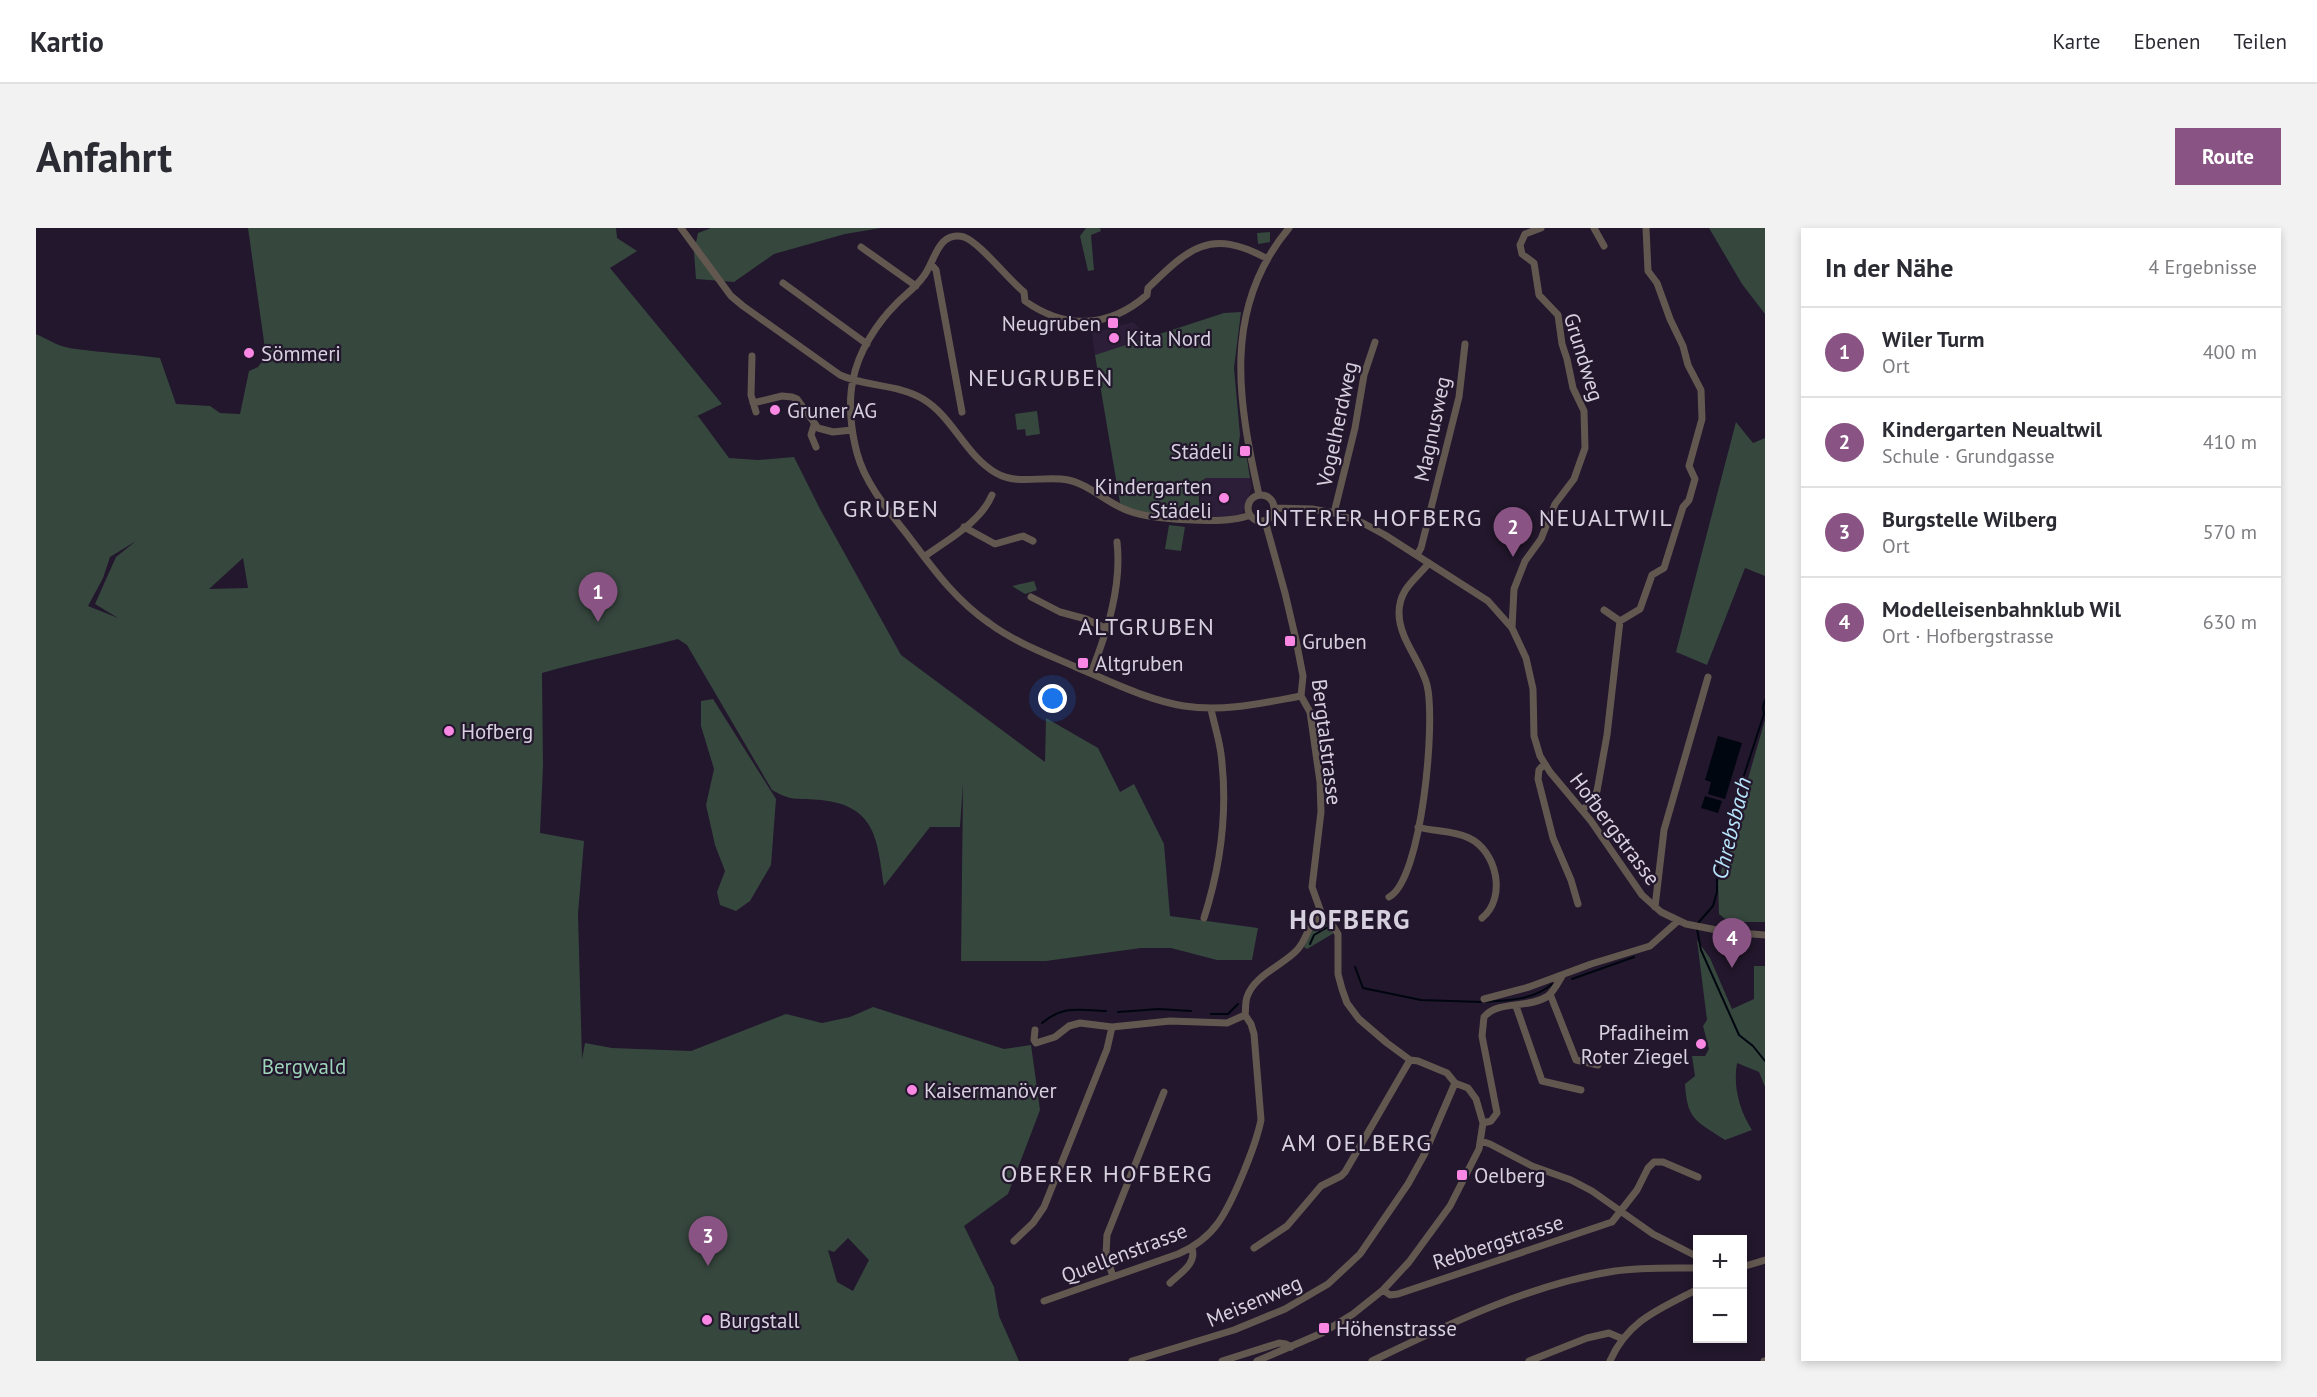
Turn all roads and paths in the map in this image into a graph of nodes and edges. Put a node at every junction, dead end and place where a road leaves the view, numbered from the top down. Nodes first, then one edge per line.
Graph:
1 (681, 228) edge
2 (1288, 228) edge
3 (1541, 228) edge
4 (1594, 228) edge
5 (1646, 228) edge
6 (1604, 246) dead end
7 (861, 247) dead end
8 (1266, 258) junction
9 (931, 264) junction
10 (783, 283) dead end
11 (916, 286) junction
12 (1375, 342) dead end
13 (867, 344) junction
14 (1465, 344) dead end
15 (752, 356) dead end
16 (852, 381) junction
17 (753, 403) junction
18 (756, 412) dead end
19 (963, 412) dead end
20 (814, 425) junction
21 (852, 430) junction
22 (816, 447) dead end
23 (992, 495) dead end
24 (1259, 495) junction
25 (1275, 508) junction
26 (1334, 513) junction
27 (1250, 515) junction
28 (1265, 521) junction
29 (964, 527) junction
30 (1033, 541) dead end
31 (1117, 542) dead end
32 (1416, 555) junction
33 (924, 557) junction
34 (1429, 563) junction
35 (1031, 597) dead end
36 (1604, 610) dead end
37 (1620, 621) junction
38 (1107, 628) junction
39 (1512, 628) junction
40 (1091, 673) junction
41 (1708, 677) dead end
42 (1301, 696) junction
43 (1211, 708) junction
44 (1544, 764) junction
45 (1582, 810) junction
46 (1418, 827) junction
47 (1389, 897) dead end
48 (1578, 904) dead end
49 (1655, 908) junction
50 (1322, 915) junction
51 (1204, 918) dead end
52 (1482, 918) dead end
53 (1678, 921) junction
54 (1765, 935) edge
55 (1562, 976) junction
56 (1550, 994) junction
57 (1484, 999) dead end
58 (1516, 1006) junction
59 (1245, 1015) junction
60 (1112, 1027) junction
61 (1035, 1030) dead end
62 (1410, 1060) junction
63 (1598, 1065) dead end
64 (1455, 1083) junction
65 (1581, 1090) dead end
66 (1164, 1092) dead end
67 (1483, 1123) junction
68 (1481, 1141) junction
69 (1698, 1177) dead end
70 (1621, 1213) junction
71 (1014, 1241) dead end
72 (1192, 1248) junction
73 (1254, 1248) dead end
74 (1693, 1254) edge
75 (1765, 1260) edge
76 (1747, 1266) edge
77 (1693, 1268) edge
78 (1113, 1277) junction
79 (1170, 1283) dead end
80 (1383, 1290) junction
81 (1693, 1292) edge
82 (1044, 1301) dead end
83 (1623, 1338) junction
84 (1291, 1347) junction
85 (1132, 1361) edge
86 (1222, 1361) edge
87 (1257, 1361) edge
88 (1372, 1361) edge
89 (1529, 1361) edge
90 (1610, 1361) edge

1 - 16 street
2 - 8 street
3 - 39 street, Grundweg
4 - 6 street
5 - 37 street
7 - 11 street
8 - 9 street
8 - 24 street
9 - 11 street
9 - 19 street
10 - 13 street
11 - 13 street
12 - 26 street, Vogelherdweg
13 - 16 street
14 - 32 street, Magnusweg
15 - 17 street
16 - 21 street
16 - 27 street
17 - 18 street
17 - 20 street
20 - 21 street
20 - 22 street
21 - 33 street
23 - 29 street
24 - 25 street
24 - 27 street
25 - 26 street, Hofbergstrasse
25 - 28 street
26 - 32 street, Hofbergstrasse
27 - 28 street
28 - 42 street, Bergtalstrasse
29 - 30 street
29 - 33 street
31 - 38 street
32 - 34 street, Hofbergstrasse
33 - 40 street
34 - 39 street, Hofbergstrasse
34 - 46 street
35 - 38 street
36 - 37 street
37 - 45 street
38 - 40 street
39 - 44 street, Hofbergstrasse
40 - 43 street
41 - 49 street
42 - 43 street
42 - 50 street, Bergtalstrasse
43 - 51 street
44 - 45 street, Hofbergstrasse
44 - 48 street, Hofbergstrasse
45 - 49 street, Hofbergstrasse
46 - 47 street
46 - 52 street
49 - 53 street, Hofbergstrasse
50 - 59 street
50 - 62 street, Bergtalstrasse
53 - 54 street, Hofbergstrasse
53 - 55 street
55 - 56 street
55 - 57 street
56 - 58 street
56 - 63 street
58 - 65 street
58 - 67 street
59 - 60 street
59 - 72 street, Quellenstrasse
60 - 61 street
60 - 71 street
62 - 64 street, Bergtalstrasse
62 - 73 street
64 - 67 street, Bergtalstrasse
64 - 85 street, Meisenweg
66 - 78 street
67 - 68 street, Bergtalstrasse
68 - 70 street
68 - 80 street
69 - 70 street
70 - 74 street
70 - 80 street, Rebbergstrasse
72 - 78 street, Quellenstrasse
72 - 79 street
75 - 76 street
77 - 88 street
78 - 82 street, Quellenstrasse
80 - 84 street
81 - 83 street
83 - 89 street
83 - 90 street
84 - 86 street
84 - 87 street

